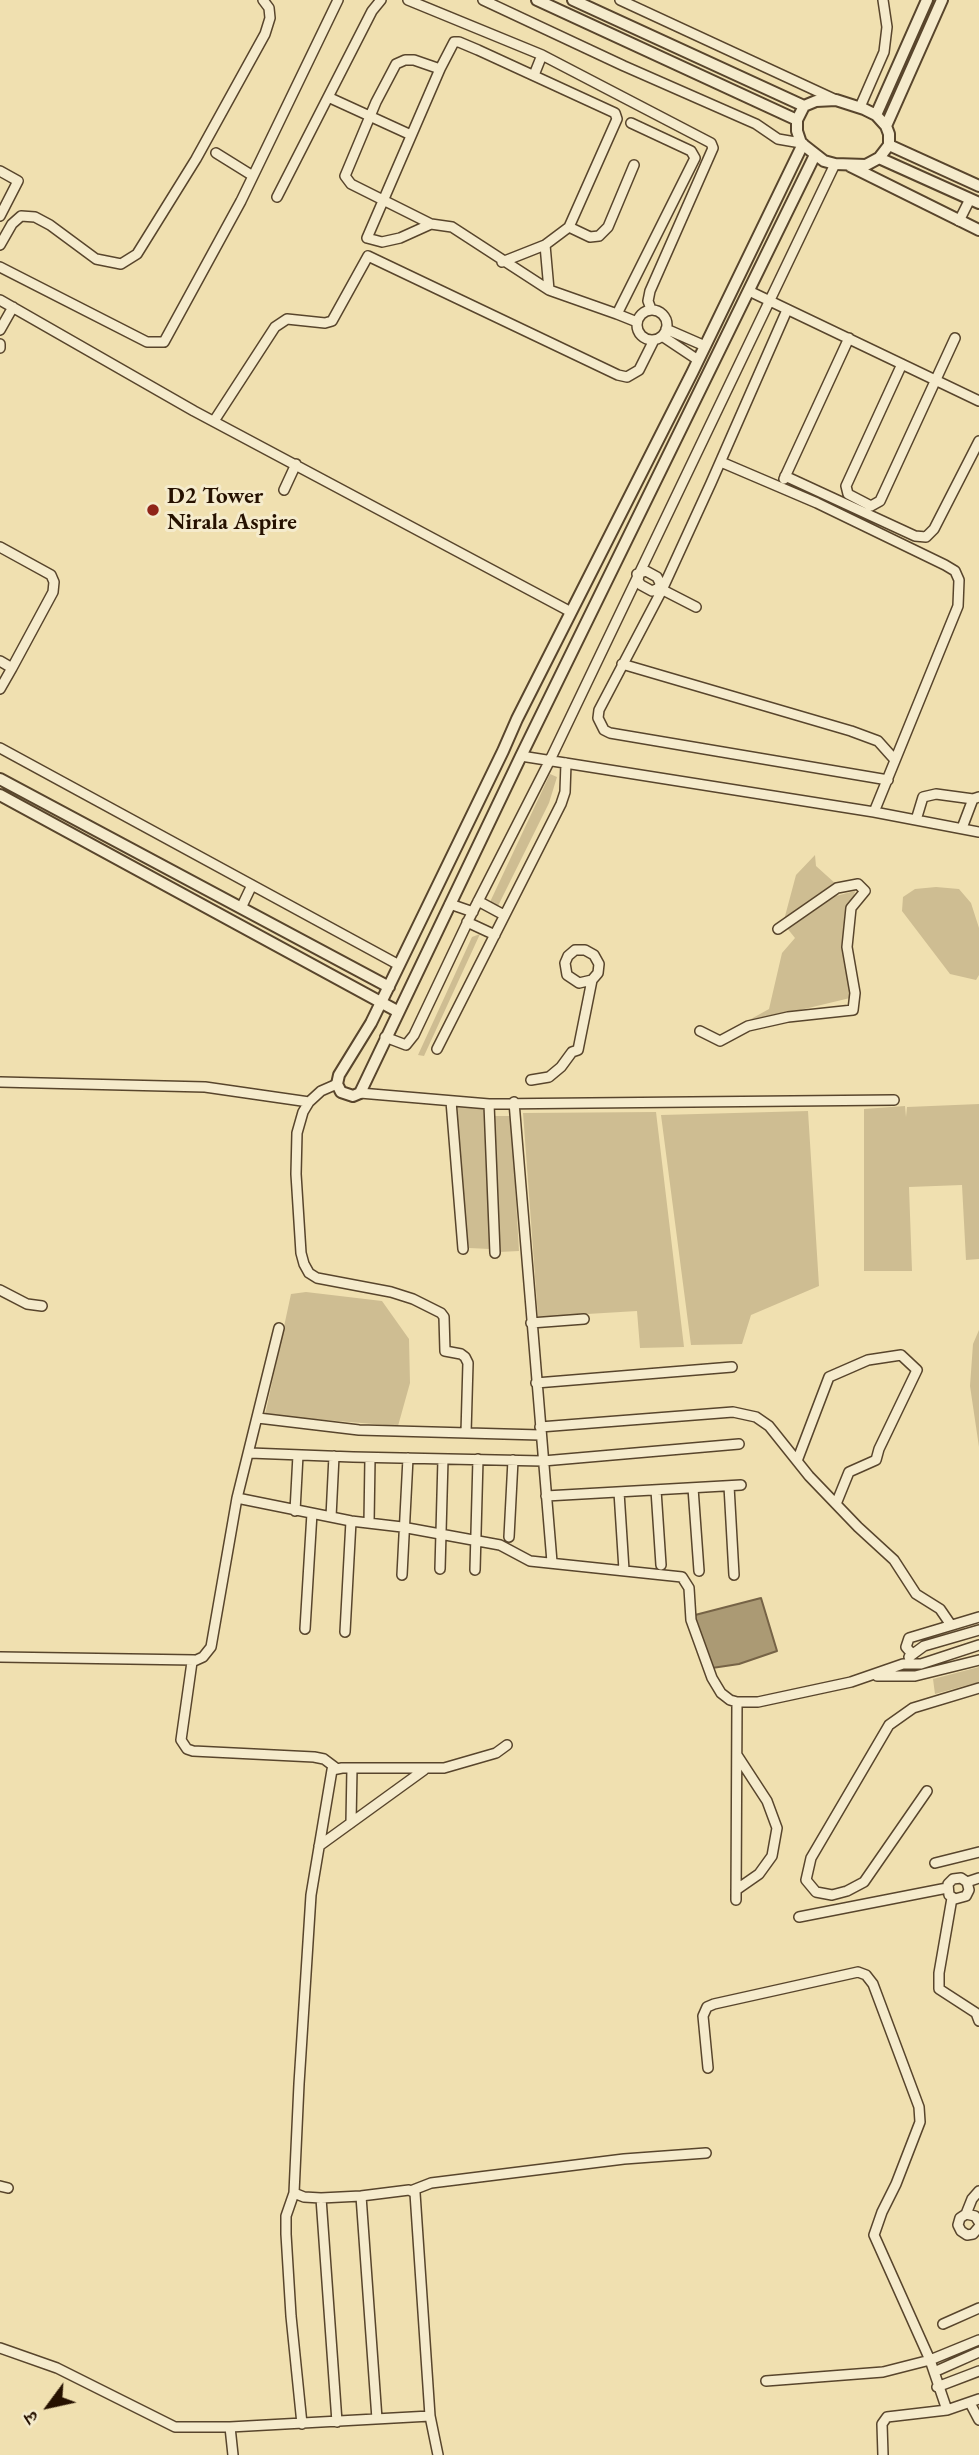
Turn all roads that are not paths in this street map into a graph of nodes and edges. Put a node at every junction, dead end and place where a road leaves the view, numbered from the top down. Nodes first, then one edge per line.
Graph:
1 (263, 0) edge
2 (338, 0) edge
3 (381, 0) edge
4 (408, 0) edge
5 (483, 0) edge
6 (537, 0) edge
7 (573, 0) edge
8 (620, 0) edge
9 (883, 0) edge
10 (927, 0) edge
11 (942, 0) edge
12 (541, 55) junction
13 (440, 69) junction
14 (534, 75) junction
15 (328, 97) junction
16 (836, 100) junction
17 (804, 106) junction
18 (860, 107) junction
19 (876, 116) junction
20 (370, 117) junction
21 (797, 120) junction
22 (631, 123) dead end
23 (886, 126) junction
24 (411, 135) junction
25 (802, 144) junction
26 (888, 145) junction
27 (216, 153) dead end
28 (815, 155) junction
29 (879, 158) junction
30 (835, 164) junction
31 (847, 165) junction
32 (634, 166) dead end
33 (0, 171) edge
34 (253, 176) junction
35 (979, 186) edge
36 (277, 197) dead end
37 (383, 199) junction
38 (974, 201) edge
39 (0, 216) edge
40 (959, 221) junction
41 (431, 224) junction
42 (569, 227) junction
43 (979, 230) edge
44 (377, 242) junction
45 (0, 245) edge
46 (545, 245) junction
47 (372, 257) junction
48 (502, 262) junction
49 (0, 267) edge
50 (549, 290) junction
51 (748, 291) junction
52 (0, 300) edge
53 (769, 301) junction
54 (13, 307) junction
55 (651, 309) junction
56 (787, 310) junction
57 (617, 314) junction
58 (637, 322) junction
59 (0, 330) edge
60 (660, 335) junction
61 (849, 338) junction
62 (955, 338) dead end
63 (705, 346) junction
64 (698, 360) junction
65 (902, 364) junction
66 (936, 381) junction
67 (979, 401) edge
68 (214, 421) junction
69 (979, 441) edge
70 (721, 462) junction
71 (296, 464) junction
72 (785, 475) junction
73 (779, 486) junction
74 (284, 490) dead end
75 (615, 524) junction
76 (630, 533) junction
77 (0, 547) edge
78 (638, 575) junction
79 (660, 589) junction
80 (696, 607) dead end
81 (571, 612) junction
82 (0, 661) edge
83 (622, 664) junction
84 (12, 668) junction
85 (0, 690) edge
86 (0, 748) edge
87 (521, 756) junction
88 (550, 760) junction
89 (895, 760) junction
90 (566, 763) junction
91 (0, 779) edge
92 (888, 780) junction
93 (0, 796) edge
94 (976, 798) edge
95 (874, 813) junction
96 (916, 820) junction
97 (962, 828) junction
98 (979, 832) edge
99 (252, 885) junction
100 (478, 901) junction
101 (450, 904) junction
102 (241, 908) junction
103 (472, 912) junction
104 (504, 915) junction
105 (467, 922) junction
106 (778, 929) dead end
107 (495, 935) junction
108 (400, 965) junction
109 (592, 980) dead end
110 (389, 987) junction
111 (381, 1002) junction
112 (397, 1012) junction
113 (700, 1031) dead end
114 (385, 1037) junction
115 (437, 1049) dead end
116 (531, 1080) dead end
117 (0, 1082) edge
118 (337, 1084) junction
119 (360, 1093) junction
120 (894, 1100) dead end
121 (451, 1101) junction
122 (309, 1102) junction
123 (514, 1102) junction
124 (489, 1104) junction
125 (463, 1249) dead end
126 (495, 1253) dead end
127 (0, 1290) edge
128 (42, 1306) dead end
129 (584, 1319) dead end
130 (531, 1323) junction
131 (278, 1328) dead end
132 (732, 1367) dead end
133 (536, 1383) junction
134 (258, 1418) junction
135 (540, 1431) junction
136 (466, 1433) junction
137 (739, 1444) dead end
138 (250, 1452) junction
139 (298, 1455) junction
140 (334, 1457) junction
141 (370, 1458) junction
142 (408, 1458) junction
143 (443, 1459) junction
144 (478, 1460) junction
145 (513, 1460) junction
146 (543, 1461) junction
147 (797, 1461) junction
148 (741, 1485) dead end
149 (729, 1486) junction
150 (694, 1488) junction
151 (656, 1490) junction
152 (619, 1492) junction
153 (546, 1496) junction
154 (237, 1498) junction
155 (836, 1504) junction
156 (295, 1511) junction
157 (312, 1513) junction
158 (331, 1517) junction
159 (351, 1521) junction
160 (369, 1523) junction
161 (402, 1527) junction
162 (440, 1535) junction
163 (509, 1537) dead end
164 (474, 1540) junction
165 (552, 1562) junction
166 (661, 1565) dead end
167 (440, 1569) dead end
168 (475, 1570) dead end
169 (624, 1570) junction
170 (699, 1571) dead end
171 (401, 1575) dead end
172 (734, 1575) dead end
173 (979, 1617) edge
174 (951, 1625) junction
175 (305, 1629) dead end
176 (979, 1630) edge
177 (345, 1632) dead end
178 (979, 1645) edge
179 (912, 1654) junction
180 (0, 1657) edge
181 (194, 1660) junction
182 (979, 1660) edge
183 (903, 1664) junction
184 (872, 1676) junction
185 (979, 1689) edge
186 (737, 1702) junction
187 (507, 1745) dead end
188 (737, 1755) junction
189 (336, 1768) junction
190 (352, 1768) junction
191 (424, 1770) junction
192 (927, 1791) dead end
193 (351, 1823) junction
194 (319, 1846) junction
195 (979, 1852) edge
196 (935, 1863) dead end
197 (979, 1878) edge
198 (967, 1882) junction
199 (947, 1888) junction
200 (952, 1898) junction
201 (799, 1917) dead end
202 (979, 2021) edge
203 (708, 2068) dead end
204 (706, 2153) dead end
205 (413, 2190) junction
206 (979, 2191) edge
207 (294, 2193) junction
208 (361, 2196) junction
209 (321, 2198) junction
210 (966, 2214) junction
211 (979, 2227) edge
212 (979, 2308) edge
213 (943, 2324) dead end
214 (979, 2340) edge
215 (0, 2348) edge
216 (979, 2352) edge
217 (930, 2360) junction
218 (979, 2371) edge
219 (934, 2372) junction
220 (766, 2381) dead end
221 (937, 2387) junction
222 (974, 2401) edge
223 (947, 2410) junction
224 (430, 2416) junction
225 (377, 2419) junction
226 (979, 2420) edge
227 (337, 2421) junction
228 (302, 2424) junction
229 (230, 2427) junction
230 (233, 2455) edge
231 (438, 2455) edge
232 (883, 2455) edge

1 - 45 street
2 - 34 street
3 - 15 street
4 - 12 street
5 - 25 street
6 - 21 street
7 - 17 street
8 - 16 street
9 - 18 street
10 - 19 street
11 - 23 street
12 - 14 street
12 - 55 street
13 - 14 street
13 - 20 street
13 - 24 street
14 - 42 street
15 - 20 street
15 - 36 street
16 - 17 street
16 - 18 street
17 - 21 street
18 - 19 street
19 - 23 street
20 - 24 street
20 - 37 street
21 - 25 street
22 - 57 street
23 - 26 street
24 - 37 street
25 - 28 street
25 - 63 street
26 - 29 street
26 - 35 street
27 - 34 street
28 - 30 street
28 - 51 street
29 - 31 street
29 - 38 street
30 - 31 street
30 - 53 street
31 - 40 street
32 - 42 street
33 - 39 street
34 - 49 street
37 - 41 street
37 - 44 street
38 - 40 street
40 - 43 street
41 - 44 street
41 - 48 street
42 - 46 street
44 - 47 street
46 - 48 street
46 - 50 street
47 - 60 street
47 - 68 street
48 - 50 street
50 - 57 street
51 - 53 street
51 - 76 street
52 - 54 street
53 - 56 street
53 - 78 street
54 - 59 street
54 - 68 street
55 - 58 street
55 - 60 street
56 - 61 street
56 - 70 street
57 - 58 street
58 - 60 street
60 - 63 street
60 - 64 street
61 - 65 street
61 - 72 street
62 - 66 street
63 - 64 street
64 - 75 street
65 - 66 street
65 - 66 street
66 - 67 street
68 - 71 street
69 - 72 street
70 - 73 street
70 - 79 street
71 - 74 street
71 - 81 street
72 - 73 street
73 - 89 street
75 - 76 street
75 - 81 street
76 - 87 street
77 - 84 street
78 - 79 street
78 - 88 street
79 - 80 street
79 - 83 street
81 - 108 street
82 - 84 street
83 - 89 street
83 - 92 street
84 - 85 street
86 - 99 street
87 - 88 street
87 - 101 street
88 - 90 street
88 - 100 street
89 - 92 street
90 - 95 street
90 - 104 street
91 - 102 street
92 - 95 street
93 - 111 street
94 - 96 street
94 - 97 street
95 - 96 street
96 - 97 street
97 - 98 street
99 - 102 street
99 - 108 street
100 - 103 street
100 - 104 street
101 - 103 street
101 - 112 street
102 - 110 street
103 - 105 street
104 - 107 street
105 - 107 street
105 - 114 street
106 - 113 street
107 - 115 street
108 - 110 street
109 - 116 street
110 - 111 street
111 - 112 street
111 - 118 street
112 - 114 street
114 - 119 street
117 - 122 street
118 - 119 street
118 - 122 street
119 - 121 street
120 - 123 street
121 - 124 street
121 - 125 street
122 - 136 street
123 - 124 street
123 - 130 street
124 - 126 street
127 - 128 street
129 - 130 street
130 - 133 street
131 - 134 street
132 - 133 street
133 - 135 street
134 - 136 street
134 - 138 street
135 - 136 street
135 - 146 street
135 - 147 street
137 - 146 street
138 - 139 street
138 - 154 street
139 - 140 street
139 - 156 street
140 - 141 street
140 - 158 street
141 - 142 street
141 - 160 street
142 - 143 street
142 - 161 street
143 - 144 street
143 - 162 street
144 - 145 street
144 - 164 street
145 - 146 street
145 - 163 street
146 - 153 street
147 - 155 street
147 - 155 street
148 - 149 street
149 - 150 street
149 - 172 street
150 - 151 street
150 - 170 street
151 - 152 street
151 - 166 street
152 - 153 street
152 - 169 street
153 - 165 street
154 - 156 street
154 - 181 street
155 - 174 street
156 - 157 street
157 - 158 street
157 - 175 street
158 - 159 street
159 - 160 street
159 - 177 street
160 - 161 street
161 - 162 street
161 - 171 street
162 - 164 street
162 - 167 street
164 - 165 street
164 - 168 street
165 - 169 street
169 - 186 street
173 - 174 street
174 - 179 street
176 - 179 street
178 - 183 street
179 - 183 street
180 - 181 street
181 - 189 street
182 - 184 street
183 - 184 street
184 - 186 street
185 - 192 street
186 - 188 street
187 - 191 street
188 - 188 street
189 - 190 street
189 - 194 street
190 - 191 street
190 - 193 street
191 - 193 street
193 - 194 street
194 - 207 street
195 - 196 street
197 - 198 street
198 - 199 street
198 - 200 street
199 - 200 street
199 - 201 street
200 - 202 street
203 - 217 street
204 - 205 street
205 - 208 street
205 - 224 street
206 - 210 street
207 - 209 street
207 - 228 street
208 - 209 street
208 - 225 street
209 - 227 street
210 - 211 street
210 - 211 street
212 - 213 street
214 - 217 street
215 - 229 street
216 - 219 street
217 - 219 street
217 - 220 street
218 - 221 street
219 - 221 street
221 - 223 street
222 - 223 street
222 - 226 street
223 - 232 street
224 - 225 street
224 - 231 street
225 - 227 street
227 - 228 street
228 - 229 street
229 - 230 street

